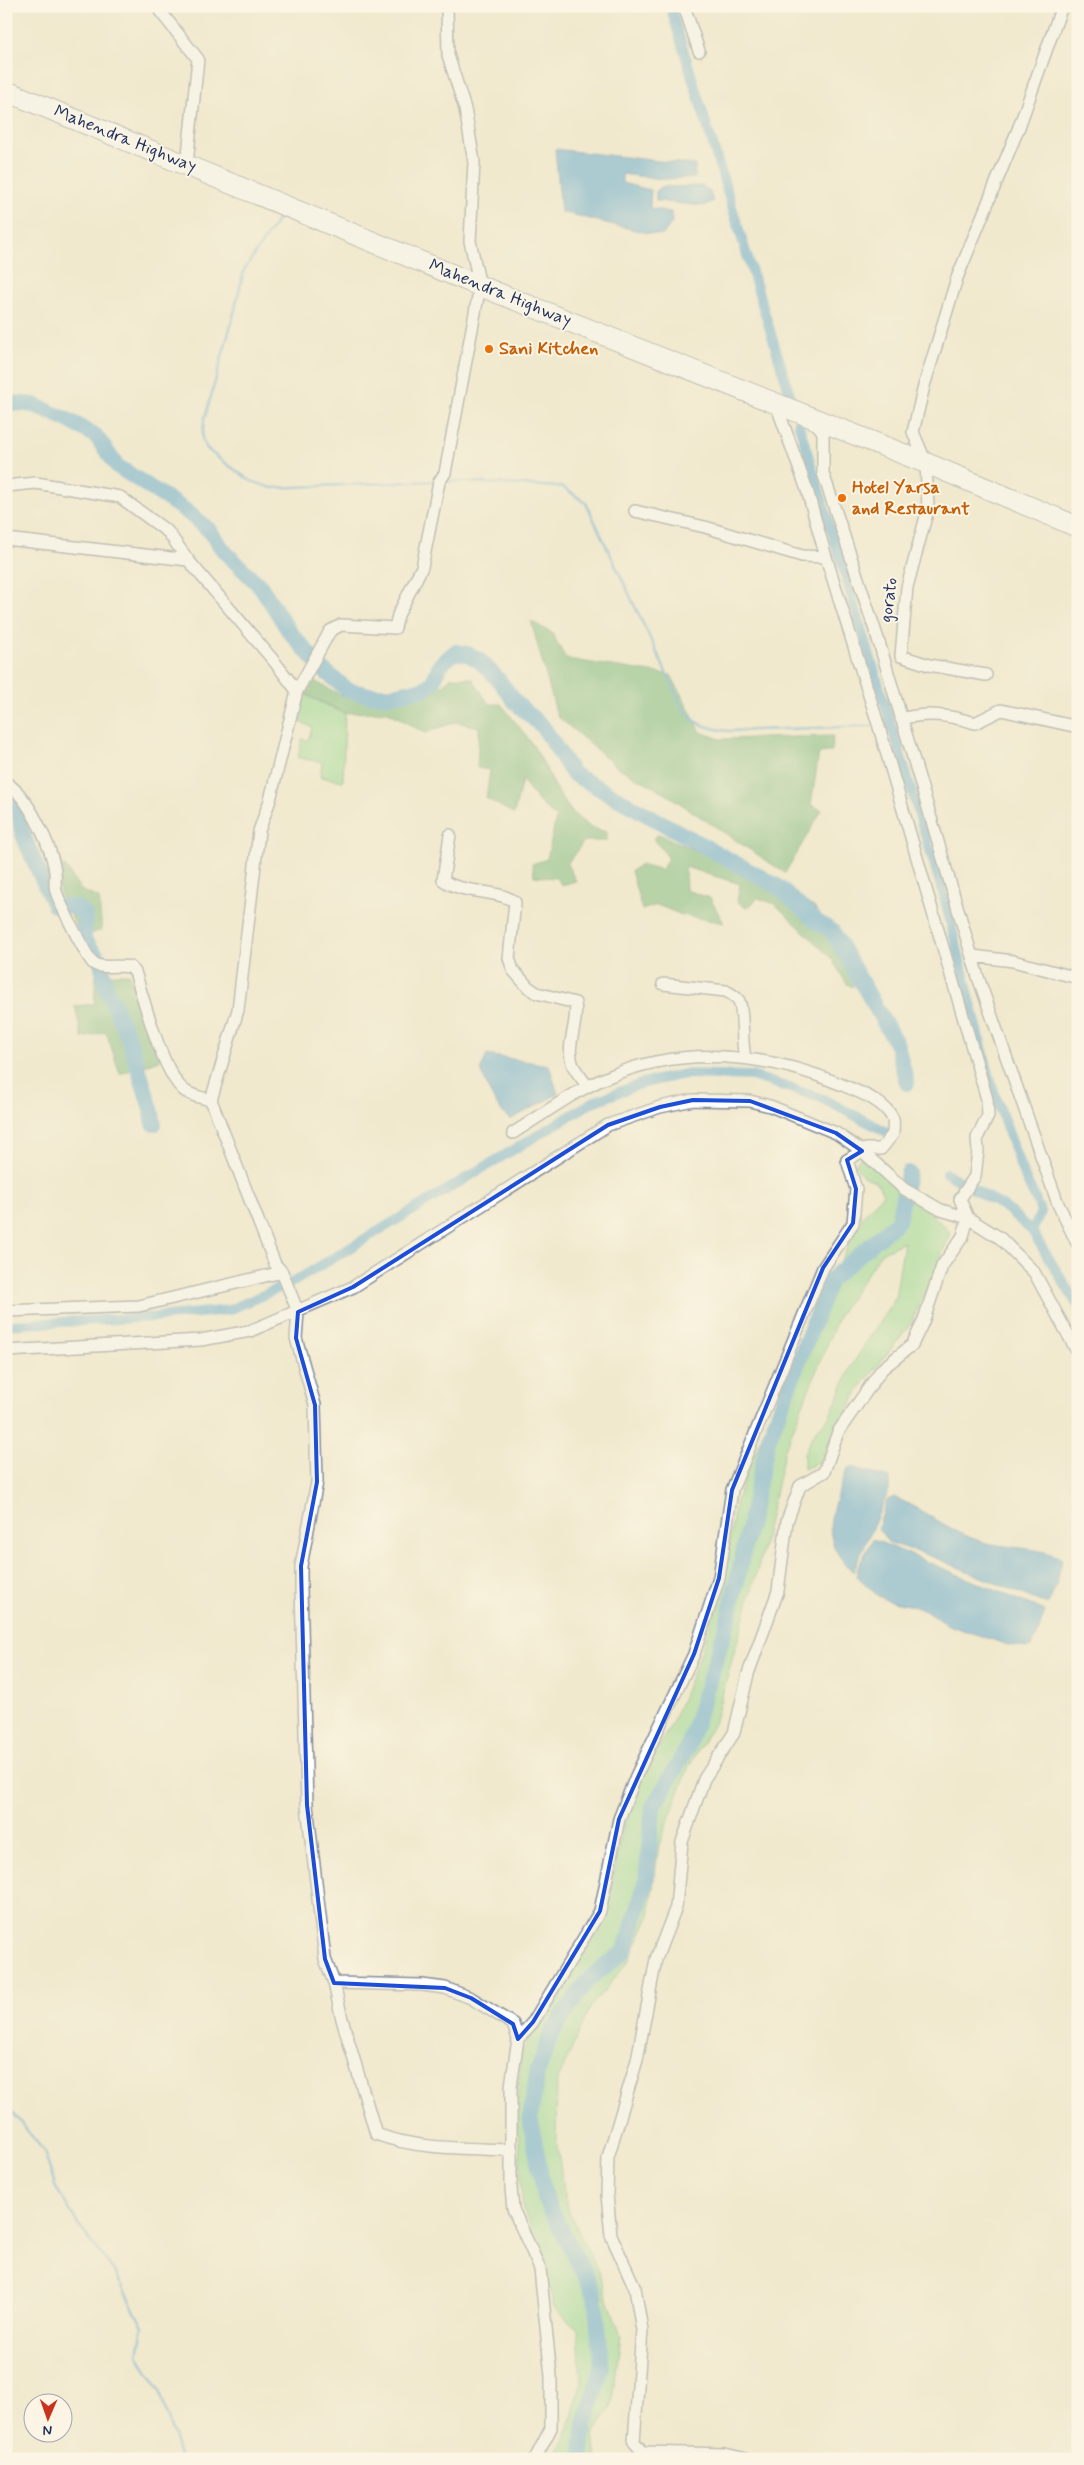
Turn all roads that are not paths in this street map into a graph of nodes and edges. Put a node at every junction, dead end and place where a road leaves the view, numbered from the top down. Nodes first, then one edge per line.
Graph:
1 (156, 6) edge
2 (447, 6) edge
3 (684, 6) edge
4 (1062, 6) edge
5 (699, 51) dead end
6 (6, 91) edge
7 (187, 164) junction
8 (480, 286) junction
9 (776, 404) junction
10 (812, 419) junction
11 (926, 463) junction
12 (6, 486) edge
13 (635, 511) dead end
14 (1078, 527) edge
15 (6, 539) edge
16 (826, 557) junction
17 (188, 560) junction
18 (986, 675) dead end
19 (297, 690) junction
20 (901, 719) junction
21 (1078, 727) edge
22 (6, 783) edge
23 (450, 835) dead end
24 (972, 956) junction
25 (1078, 978) edge
26 (664, 984) dead end
27 (745, 1058) junction
28 (587, 1087) junction
29 (211, 1100) junction
30 (513, 1133) dead end
31 (862, 1151) junction
32 (968, 1218) junction
33 (1078, 1245) edge
34 (284, 1277) junction
35 (296, 1308) junction
36 (6, 1311) edge
37 (6, 1351) edge
38 (1078, 1352) edge
39 (334, 1983) junction
40 (518, 2039) junction
41 (512, 2150) junction
42 (535, 2459) edge
43 (746, 2459) edge

1 - 7 street
2 - 8 street
3 - 5 street
4 - 11 street
6 - 7 highway, Mahendra Highway
7 - 8 highway, Mahendra Highway
8 - 9 highway, Mahendra Highway
8 - 19 street
9 - 10 highway, Mahendra Highway
9 - 16 street
10 - 11 highway, Mahendra Highway
10 - 20 street
11 - 14 highway, Mahendra Highway
11 - 18 street, gorato
12 - 17 street
13 - 16 street
15 - 17 street
16 - 32 street
17 - 19 street
19 - 29 street
20 - 21 street
20 - 24 street
22 - 29 street
23 - 28 street
24 - 25 street
24 - 33 street
26 - 27 street
27 - 28 street
27 - 31 street
28 - 30 street
29 - 34 street
31 - 32 street
31 - 35 street
31 - 40 street
32 - 38 street
32 - 43 street
34 - 35 street
34 - 36 street
35 - 37 street
35 - 39 street
39 - 40 street
39 - 41 street
40 - 41 street
41 - 42 street

